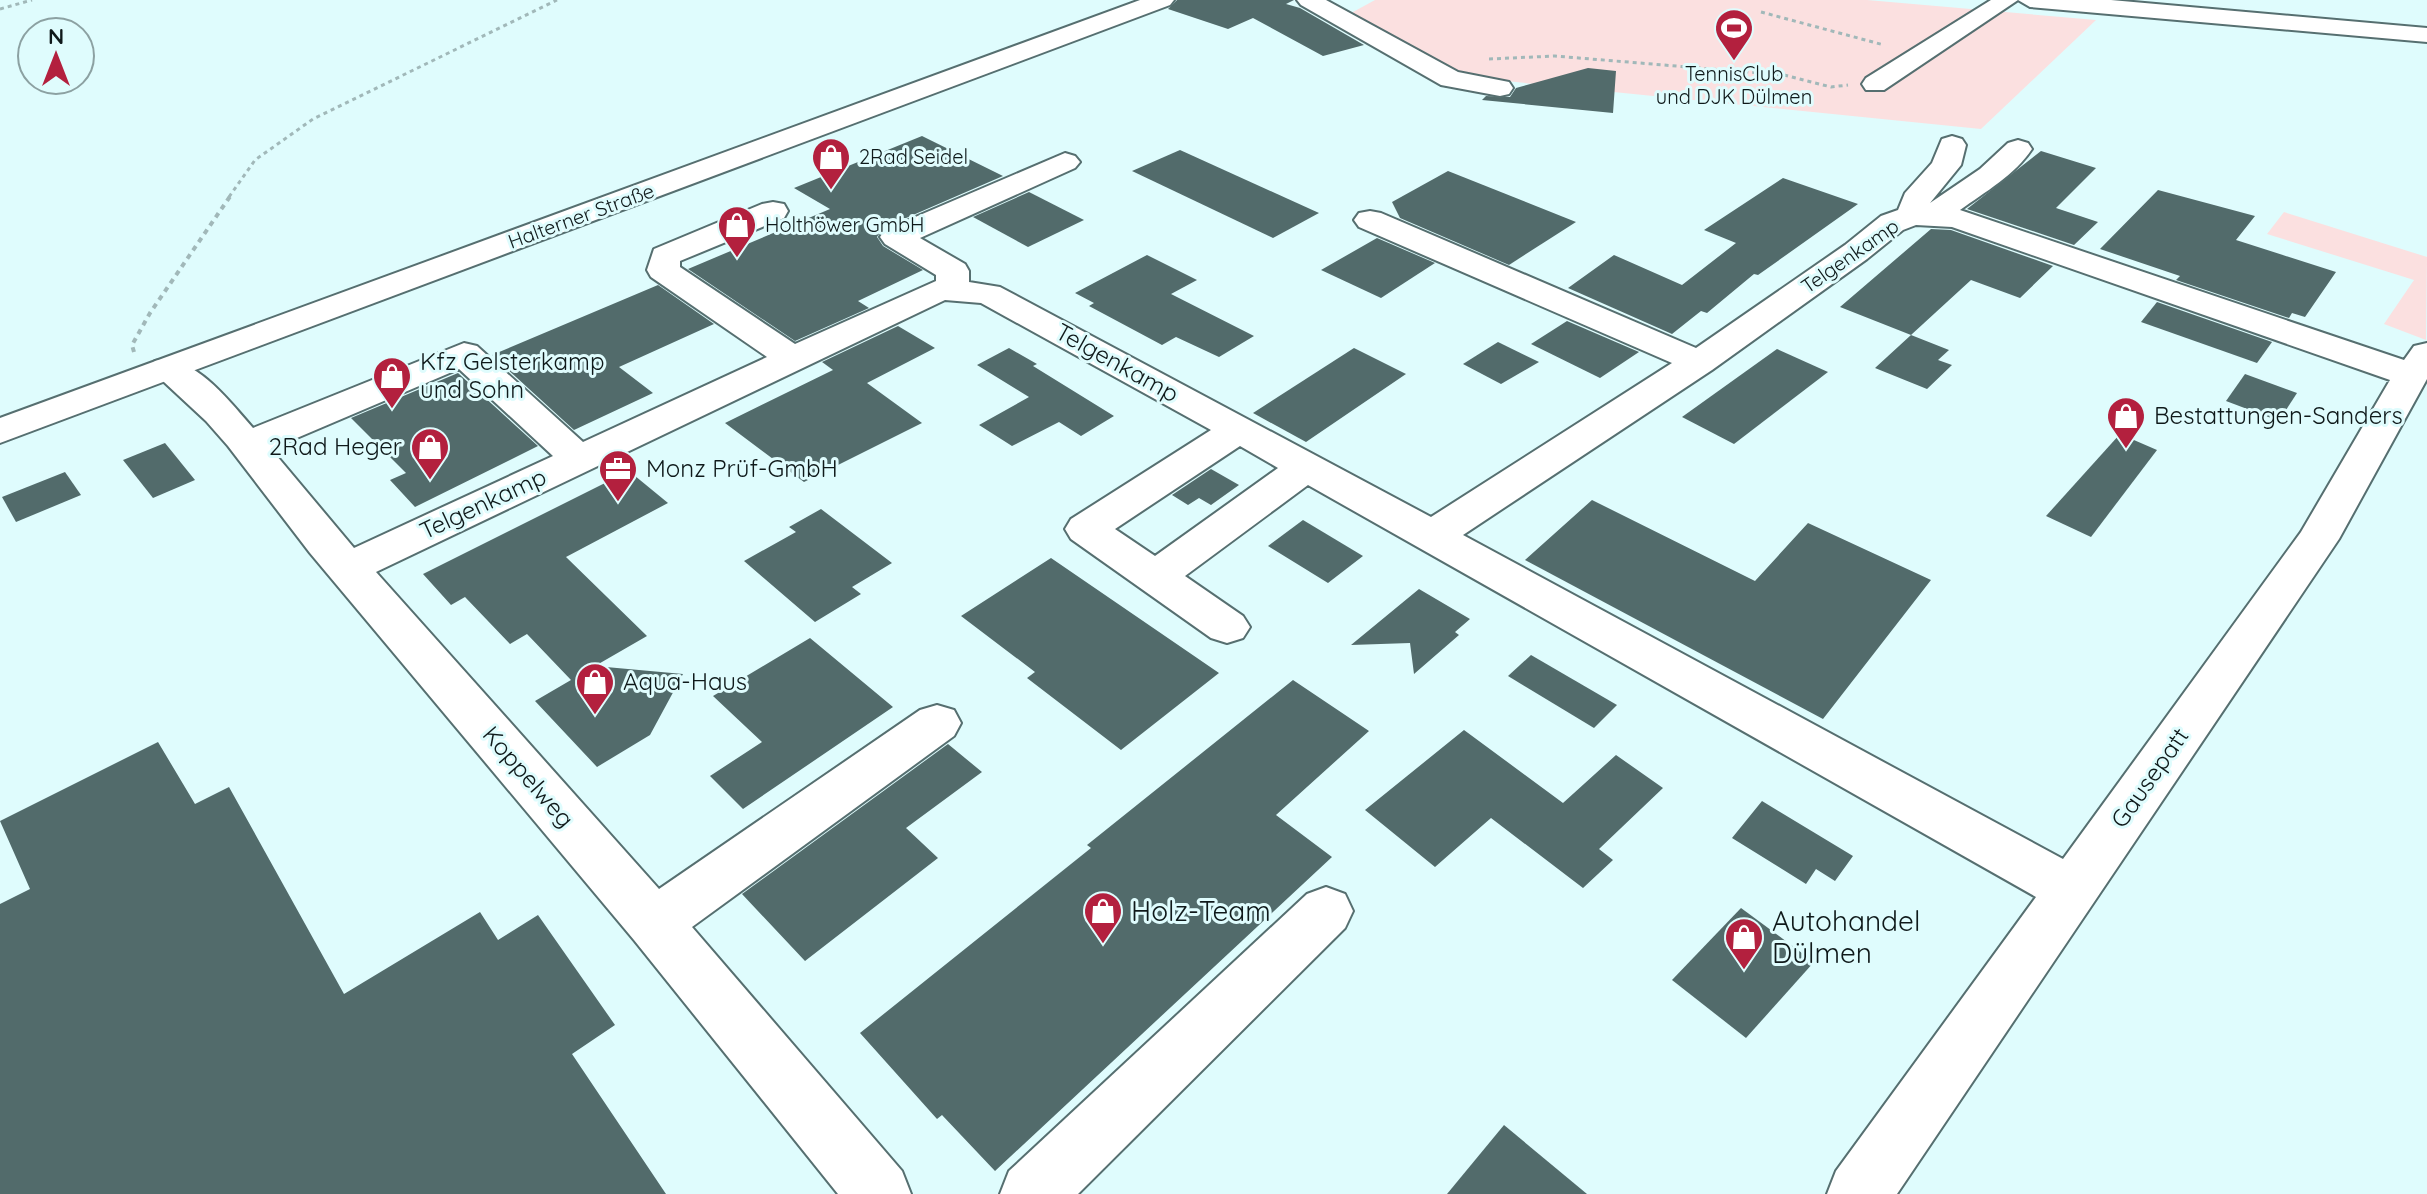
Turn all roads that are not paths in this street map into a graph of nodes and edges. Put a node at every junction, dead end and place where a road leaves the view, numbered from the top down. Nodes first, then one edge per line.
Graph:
1 (1162, 0) edge
2 (1309, 0) edge
3 (2007, 0) edge
4 (2030, 0) edge
5 (2427, 35) edge
6 (1875, 84) road end
7 (1500, 88) dead end
8 (1952, 145) dead end
9 (2018, 149) dead end
10 (1065, 162) dead end
11 (773, 211) dead end
12 (1922, 215) junction
13 (1370, 220) dead end
14 (952, 291) junction
15 (791, 358) junction
16 (1699, 362) junction
17 (2419, 365) edge
18 (168, 369) junction
19 (1238, 430) junction
20 (0, 431) edge
21 (248, 444) junction
22 (579, 459) junction
23 (1306, 467) junction
24 (1430, 537) junction
25 (348, 568) junction
26 (1155, 577) junction
27 (1227, 627) dead end
28 (937, 723) dead end
29 (2071, 890) junction
30 (1326, 911) dead end
31 (654, 923) junction
32 (879, 1194) edge
33 (1032, 1194) edge
34 (1859, 1194) edge

1 - 18 street, Halterner Straße
2 - 7 street
3 - 6 street
4 - 5 street
8 - 12 street
9 - 12 street
10 - 14 street
11 - 15 street
12 - 16 street, Telgenkamp
12 - 17 street, Telgenkamp
13 - 16 street
14 - 15 street, Telgenkamp
14 - 19 street, Telgenkamp
15 - 22 street, Telgenkamp
16 - 24 street, Telgenkamp
17 - 29 street, Gausepatt
18 - 20 street, Halterner Straße
18 - 21 street, Koppelweg
19 - 23 street, Telgenkamp
19 - 26 street
21 - 22 street
21 - 25 street, Koppelweg
22 - 25 street, Telgenkamp
23 - 24 street, Telgenkamp
23 - 26 street
24 - 29 street, Telgenkamp
25 - 31 street, Koppelweg
26 - 27 street
28 - 31 street
29 - 34 street, Gausepatt
30 - 33 street
31 - 32 street, Koppelweg

